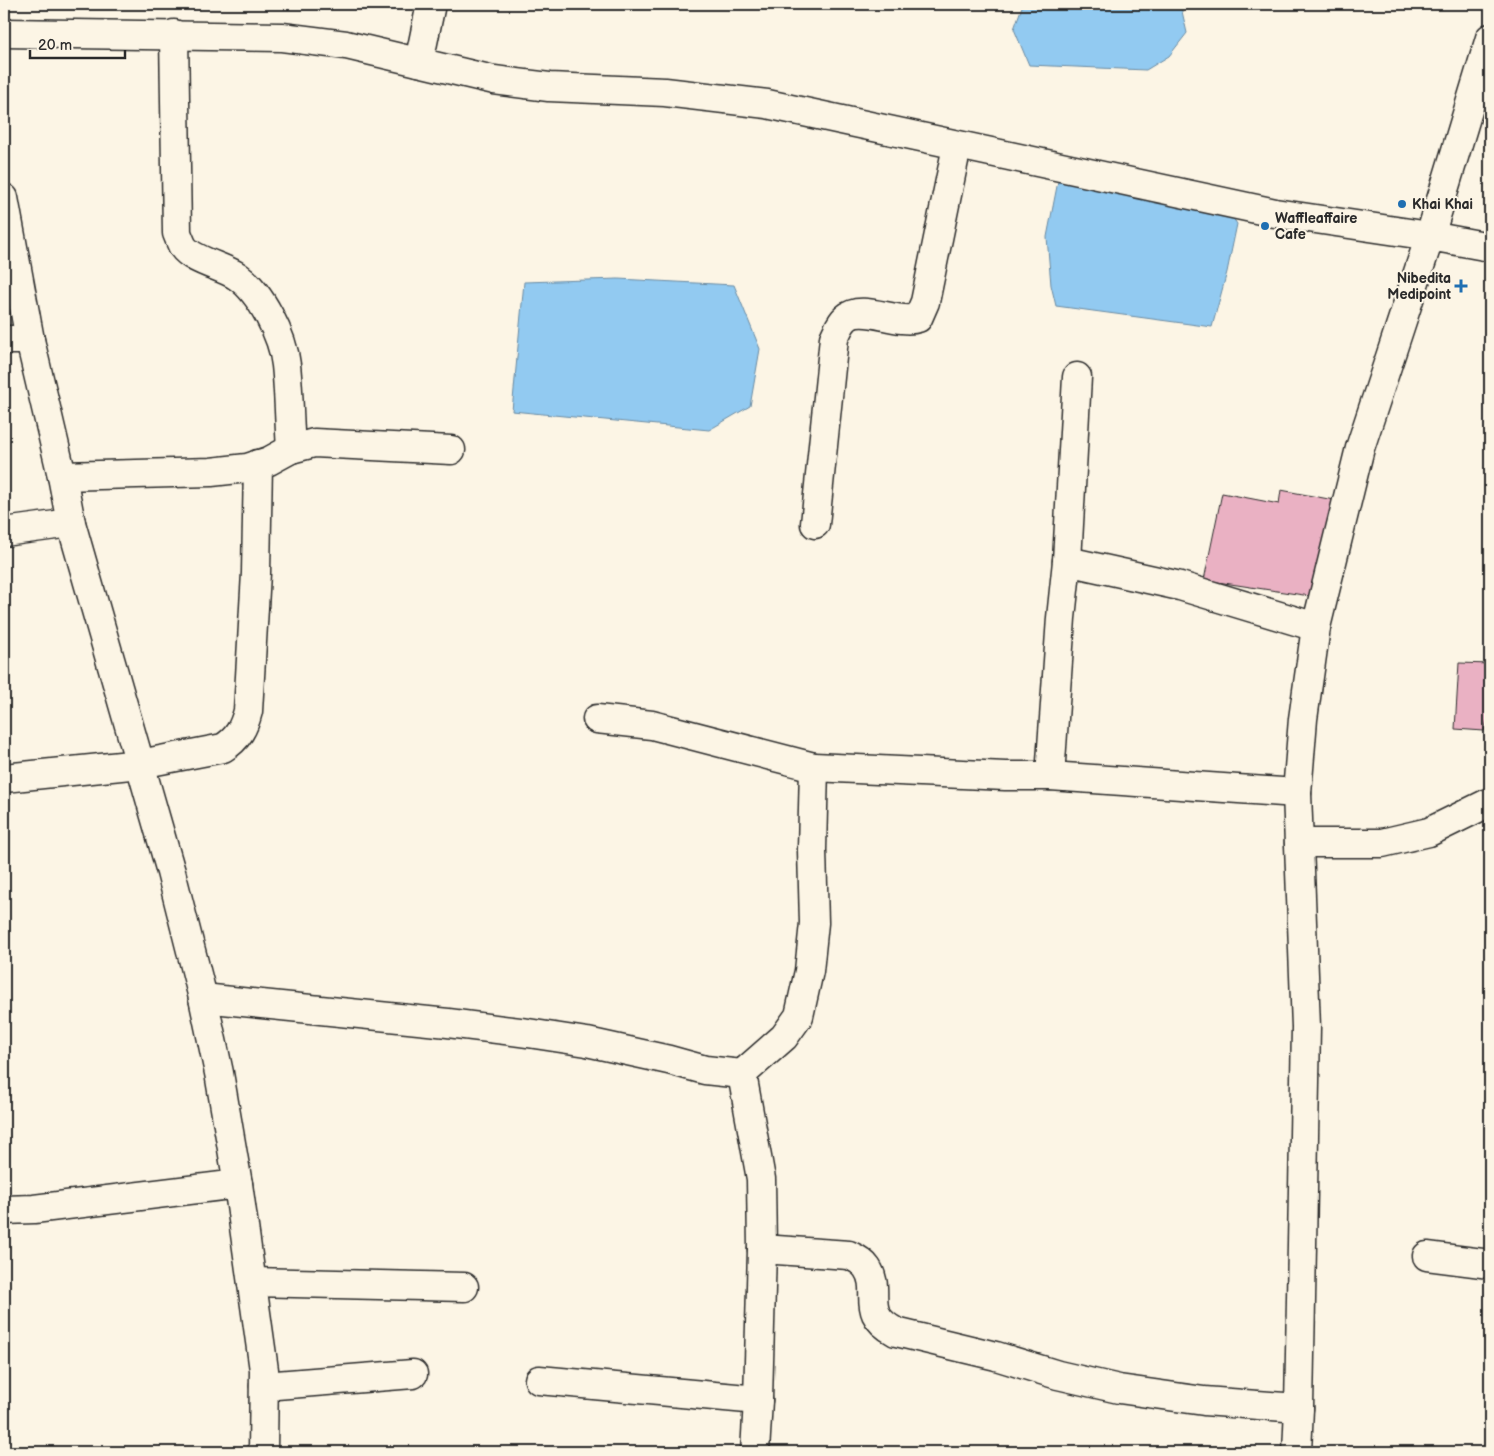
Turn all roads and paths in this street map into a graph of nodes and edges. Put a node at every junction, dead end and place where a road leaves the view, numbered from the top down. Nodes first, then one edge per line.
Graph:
1 (431, 4) edge
2 (4, 33) edge
3 (174, 34) junction
4 (1490, 38) edge
5 (419, 62) junction
6 (1485, 71) edge
7 (957, 146) junction
8 (4, 198) edge
9 (1430, 236) junction
10 (1490, 247) edge
11 (17, 340) edge
12 (1077, 377) dead end
13 (291, 449) junction
14 (452, 450) dead end
15 (258, 464) junction
16 (62, 476) junction
17 (70, 523) junction
18 (815, 524) dead end
19 (4, 532) edge
20 (1067, 561) junction
21 (1316, 627) junction
22 (597, 719) dead end
23 (140, 764) junction
24 (814, 768) junction
25 (1050, 776) junction
26 (4, 778) edge
27 (1298, 793) junction
28 (1490, 802) edge
29 (1299, 843) junction
30 (204, 998) junction
31 (742, 1074) junction
32 (238, 1184) junction
33 (4, 1210) edge
34 (762, 1249) junction
35 (1427, 1256) dead end
36 (1490, 1264) edge
37 (252, 1282) junction
38 (464, 1287) dead end
39 (413, 1374) dead end
40 (539, 1380) dead end
41 (264, 1386) junction
42 (758, 1400) junction
43 (1299, 1408) junction
44 (263, 1452) edge
45 (755, 1452) edge
46 (1297, 1452) edge

1 - 5 street
2 - 3 street
3 - 5 street
3 - 13 street
4 - 6 street
5 - 7 street
6 - 9 street
7 - 9 street
7 - 18 street
8 - 11 street
9 - 10 street
9 - 21 street
11 - 16 street
12 - 20 street
13 - 14 street
13 - 15 street
15 - 16 street
15 - 23 street
16 - 17 street
17 - 19 street
17 - 23 street
20 - 21 street
20 - 25 street
21 - 27 street
22 - 24 street
23 - 26 street
23 - 30 street
24 - 25 street
24 - 31 street
25 - 27 street
27 - 29 street
28 - 29 street
29 - 43 street
30 - 31 street
30 - 32 street
31 - 34 street
32 - 33 street
32 - 37 street
34 - 42 street
34 - 43 street
35 - 36 street
37 - 38 street
37 - 41 street
39 - 41 street
40 - 42 street
41 - 44 street
42 - 45 street
43 - 46 street

